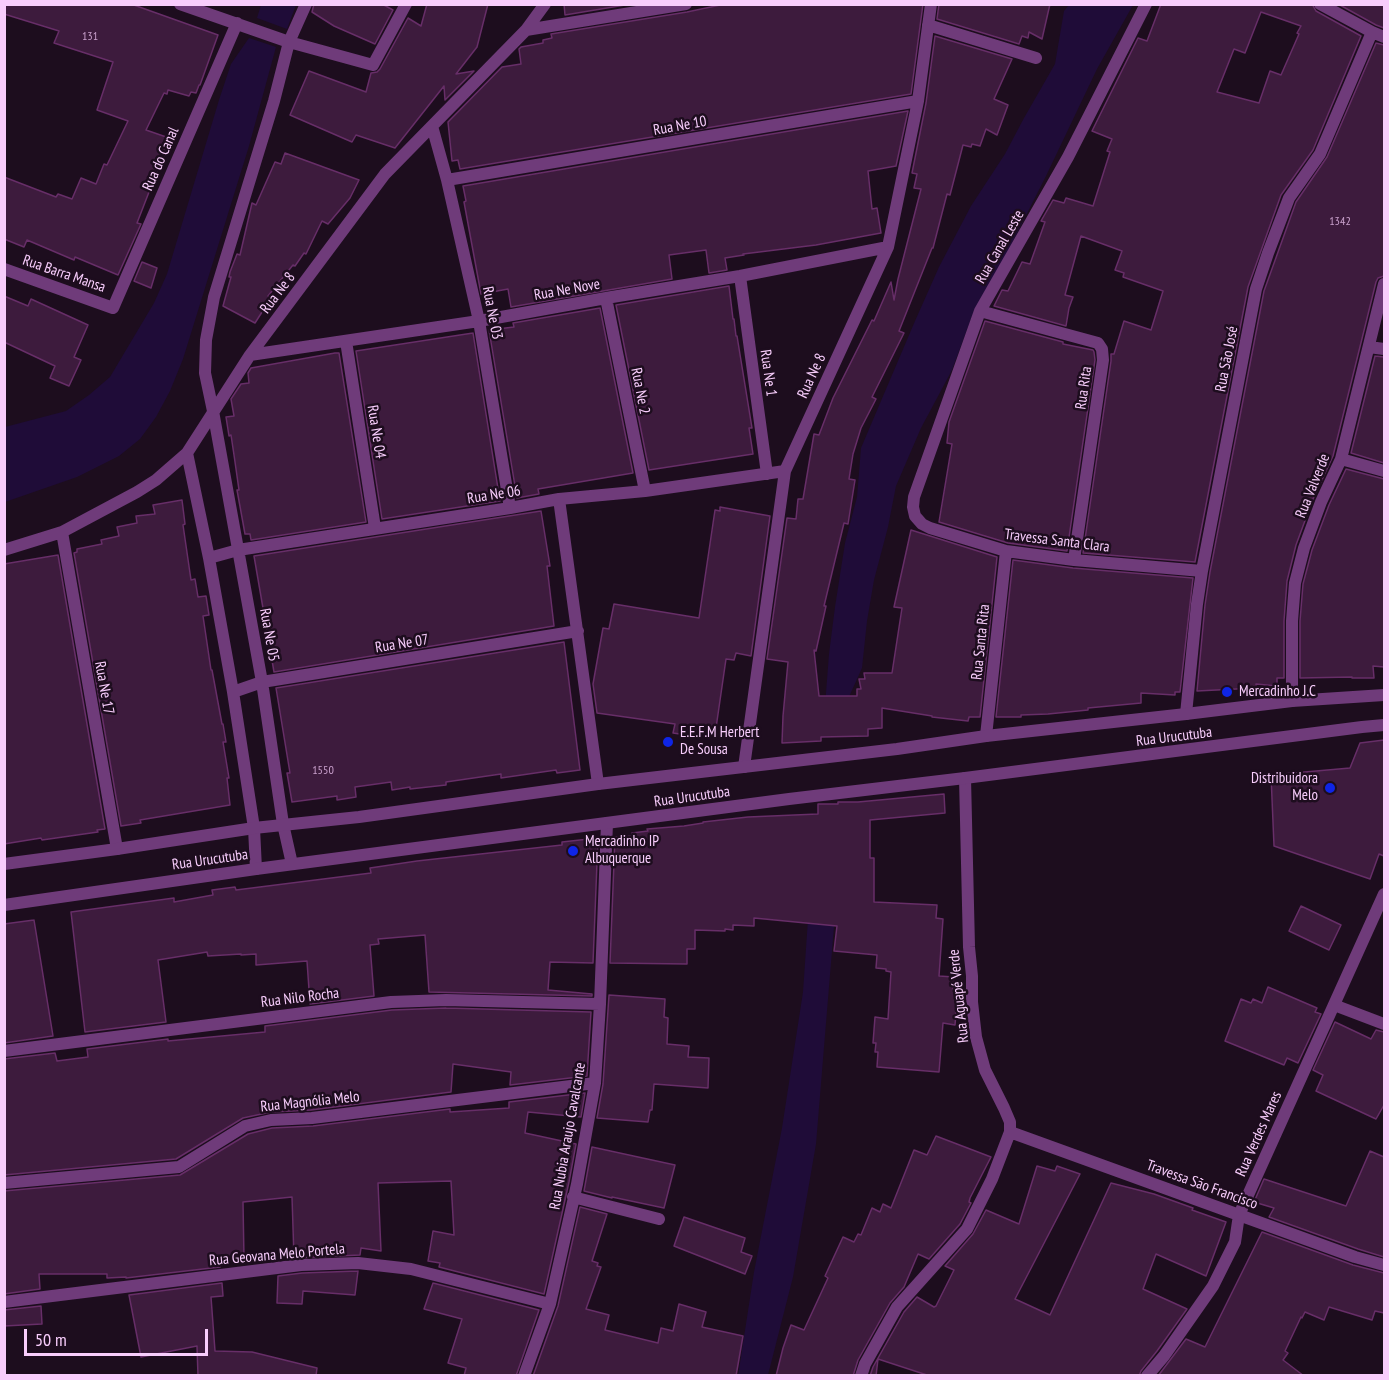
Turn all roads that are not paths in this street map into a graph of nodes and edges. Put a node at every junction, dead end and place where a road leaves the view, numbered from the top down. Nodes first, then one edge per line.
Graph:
1 (180, 4) edge
2 (306, 4) edge
3 (406, 4) edge
4 (545, 4) edge
5 (686, 4) edge
6 (930, 4) edge
7 (1146, 4) edge
8 (1320, 4) edge
9 (219, 10) edge
10 (237, 23) junction
11 (928, 25) junction
12 (526, 30) junction
13 (1372, 32) junction
14 (1384, 37) edge
15 (289, 42) junction
16 (1036, 58) dead end
17 (918, 101) junction
18 (432, 126) junction
19 (447, 180) junction
20 (888, 247) junction
21 (4, 269) edge
22 (740, 276) junction
23 (1384, 284) edge
24 (606, 298) junction
25 (113, 308) joint
26 (980, 311) junction
27 (479, 321) junction
28 (346, 340) junction
29 (1369, 347) junction
30 (1384, 349) edge
31 (250, 355) junction
32 (213, 411) junction
33 (187, 453) junction
34 (1341, 459) junction
35 (784, 471) junction
36 (1384, 471) edge
37 (766, 474) junction
38 (645, 491) junction
39 (559, 499) junction
40 (510, 508) junction
41 (915, 516) joint
42 (375, 528) junction
43 (62, 532) junction
44 (4, 550) edge
45 (238, 550) junction
46 (1006, 552) junction
47 (209, 558) junction
48 (1074, 560) junction
49 (1202, 571) junction
50 (578, 631) junction
51 (262, 682) junction
52 (233, 692) junction
53 (1384, 695) edge
54 (1292, 701) junction
55 (1186, 714) junction
56 (1384, 725) edge
57 (986, 736) junction
58 (744, 766) junction
59 (964, 778) junction
60 (598, 784) junction
61 (607, 823) junction
62 (283, 824) junction
63 (254, 828) junction
64 (117, 849) junction
65 (4, 864) edge
66 (292, 864) junction
67 (256, 869) junction
68 (1384, 894) edge
69 (4, 905) edge
70 (600, 1004) junction
71 (1334, 1005) junction
72 (1384, 1024) edge
73 (4, 1051) edge
74 (595, 1083) junction
75 (1010, 1132) junction
76 (4, 1183) edge
77 (573, 1197) junction
78 (1239, 1215) junction
79 (659, 1219) dead end
80 (1384, 1265) edge
81 (4, 1302) edge
82 (550, 1304) junction
83 (524, 1376) edge
84 (861, 1376) edge
85 (1147, 1376) edge

1 - 9 street
2 - 15 street, Rua Ne 05
3 - 15 street
4 - 12 street, Rua Ne 8
5 - 12 street
6 - 11 street, Rua Ne 8
7 - 26 street, Rua Canal Leste
8 - 13 street
9 - 10 street
10 - 15 street
10 - 25 street, Rua do Canal
11 - 16 street
11 - 17 street, Rua Ne 8
12 - 18 street, Rua Ne 8
13 - 14 street
13 - 49 street, Rua São José
15 - 32 street, Rua Ne 05
17 - 19 street, Rua Ne 10
17 - 20 street, Rua Ne 8
18 - 19 street, Rua Ne 03
18 - 31 street, Rua Ne 8
19 - 27 street, Rua Ne 03
20 - 22 street, Rua Ne Nove
20 - 35 street, Rua Ne 8
21 - 25 street, Rua Barra Mansa
22 - 24 street, Rua Ne Nove
22 - 37 street, Rua Ne 1
23 - 29 street, Rua Valverde
24 - 27 street, Rua Ne Nove
24 - 38 street, Rua Ne 2
26 - 41 street, Rua Canal Leste
26 - 48 street, Rua Rita
27 - 28 street, Rua Ne Nove
27 - 40 street, Rua Ne 03
28 - 31 street, Rua Ne Nove
28 - 42 street, Rua Ne 04
29 - 30 street
29 - 34 street, Rua Valverde
31 - 32 street, Rua Ne 8
32 - 33 street, Rua Ne 8
32 - 45 street, Rua Ne 05
33 - 43 street, Rua Ne 8
33 - 47 street
34 - 36 street
34 - 54 street, Rua Valverde
35 - 37 street, Rua Ne 06
35 - 58 street, Rua Ne 8
37 - 38 street, Rua Ne 06
38 - 39 street, Rua Ne 06
39 - 40 street, Rua Ne 06
39 - 50 street
40 - 42 street, Rua Ne 06
41 - 46 street, Travessa Santa Clara
42 - 45 street, Rua Ne 06
43 - 44 street, Rua Ne 8
43 - 64 street, Rua Ne 17
45 - 47 street, Rua Ne 06
45 - 51 street, Rua Ne 05
46 - 48 street, Travessa Santa Clara
46 - 57 street, Rua Santa Rita
47 - 52 street
48 - 49 street, Travessa Santa Clara
49 - 55 street, Rua São José
50 - 51 street, Rua Ne 07
50 - 60 street
51 - 52 street, Rua Ne 07
51 - 62 street, Rua Ne 05
52 - 63 street
53 - 54 street, Rua Urucutuba
54 - 55 street, Rua Urucutuba
55 - 57 street, Rua Urucutuba
56 - 59 street, Rua Urucutuba
57 - 58 street, Rua Urucutuba
58 - 60 street, Rua Urucutuba
59 - 61 street, Rua Urucutuba
59 - 75 street, Rua Aguapé Verde
60 - 62 street, Rua Urucutuba
61 - 66 street, Rua Urucutuba
61 - 70 street, Rua Nubia Araujo Cavalcante
62 - 63 street, Rua Urucutuba
62 - 66 street, Rua Ne 05
63 - 64 street, Rua Urucutuba
63 - 67 street
64 - 65 street, Rua Urucutuba
66 - 67 street, Rua Urucutuba
67 - 69 street, Rua Urucutuba
68 - 71 street, Rua Verdes Mares
70 - 73 street, Rua Nilo Rocha
70 - 74 street, Rua Nubia Araujo Cavalcante
71 - 72 street
71 - 78 street, Rua Verdes Mares
74 - 76 street, Rua Magnólia Melo
74 - 77 street, Rua Nubia Araujo Cavalcante
75 - 78 street, Travessa São Francisco
75 - 84 street
77 - 79 street
77 - 82 street, Rua Nubia Araujo Cavalcante
78 - 80 street, Travessa São Francisco
78 - 85 street, Rua Verdes Mares
81 - 82 street, Rua Geovana Melo Portela
82 - 83 street, Rua Nubia Araujo Cavalcante

